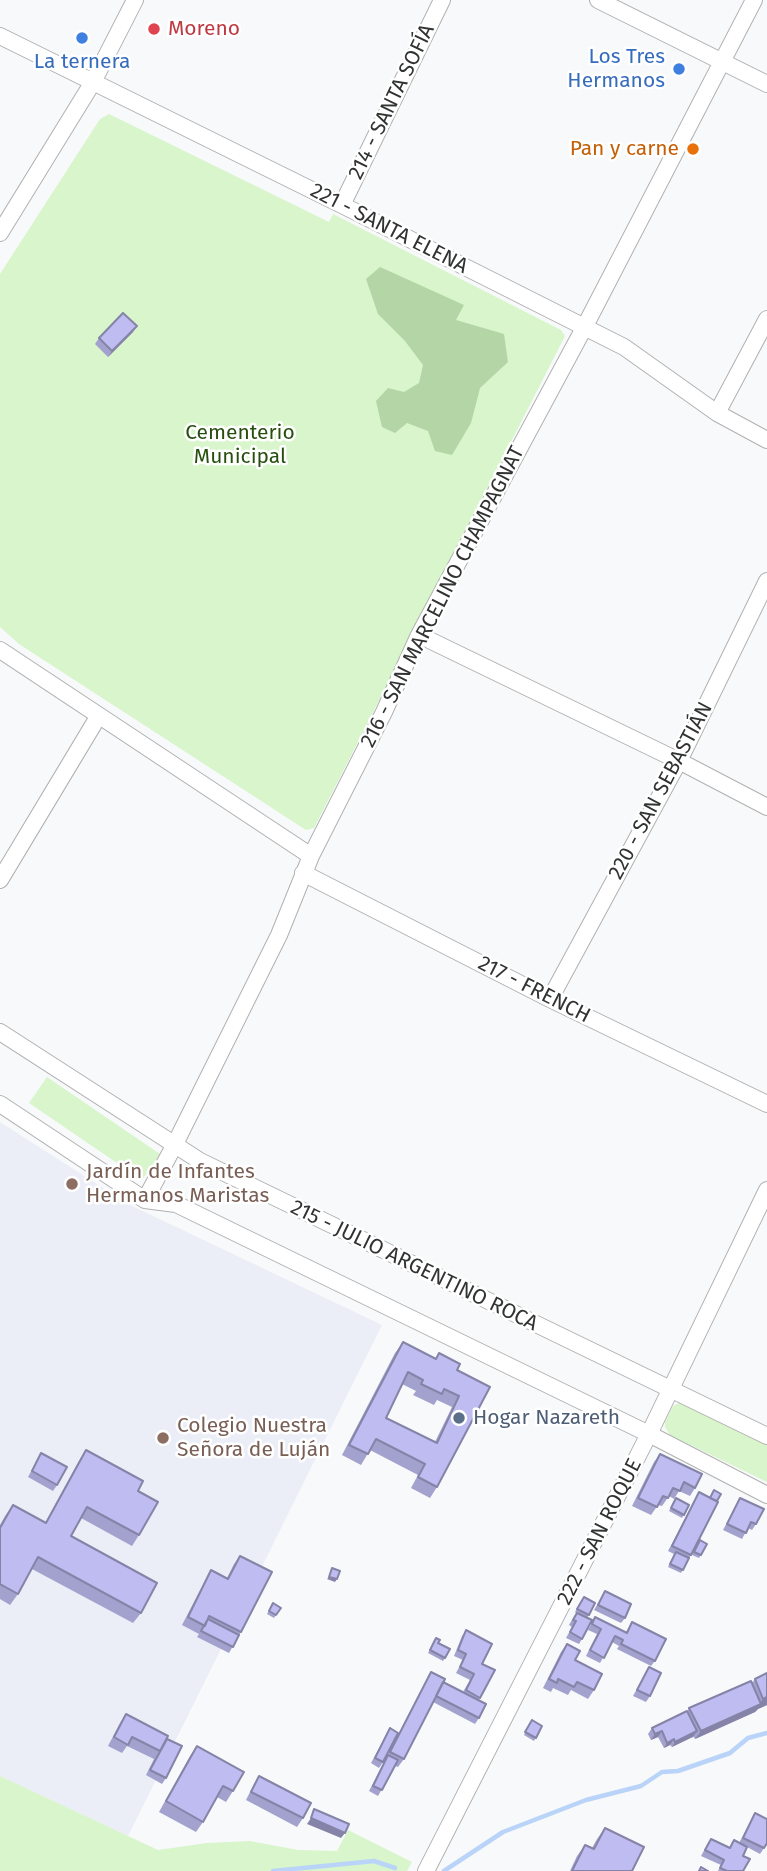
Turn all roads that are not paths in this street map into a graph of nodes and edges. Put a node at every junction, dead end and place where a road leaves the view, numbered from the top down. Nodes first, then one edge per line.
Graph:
1 (135, 0) edge
2 (442, 0) edge
3 (598, 0) edge
4 (754, 0) edge
5 (0, 36) edge
6 (723, 63) junction
7 (93, 82) junction
8 (767, 84) edge
9 (342, 205) junction
10 (0, 233) edge
11 (767, 319) edge
12 (584, 328) junction
13 (718, 413) junction
14 (767, 440) edge
15 (767, 581) edge
16 (419, 635) junction
17 (0, 650) edge
18 (98, 717) junction
19 (679, 761) junction
20 (767, 807) edge
21 (311, 856) junction
22 (303, 873) junction
23 (0, 880) edge
24 (550, 999) junction
25 (0, 1032) edge
26 (0, 1104) edge
27 (767, 1104) edge
28 (174, 1146) junction
29 (767, 1190) edge
30 (145, 1200) junction
31 (672, 1388) junction
32 (649, 1434) junction
33 (767, 1436) edge
34 (767, 1495) edge
35 (426, 1871) edge

1 - 7 street
2 - 9 street, 214 - SANTA SOFÍA
3 - 6 street
4 - 6 street, 216 - SAN MARCELINO CHAMPAGNAT
5 - 7 street, 221 - SANTA ELENA
6 - 8 street
6 - 12 street, 216 - SAN MARCELINO CHAMPAGNAT
7 - 9 street, 221 - SANTA ELENA
7 - 10 street
9 - 12 street, 221 - SANTA ELENA
11 - 13 street
12 - 13 street, 221 - SANTA ELENA
12 - 16 street, 216 - SAN MARCELINO CHAMPAGNAT
13 - 14 street, 221 - SANTA ELENA
15 - 19 street, 220 - SAN SEBASTIÁN
16 - 19 street
16 - 21 street, 216 - SAN MARCELINO CHAMPAGNAT
17 - 18 street
18 - 21 street
18 - 23 street
19 - 20 street
19 - 24 street, 220 - SAN SEBASTIÁN
21 - 22 street, 216 - SAN MARCELINO CHAMPAGNAT
22 - 24 street, 217 - FRENCH
22 - 28 street, 216 - SAN MARCELINO CHAMPAGNAT
24 - 27 street, 217 - FRENCH
25 - 28 street, 215 - JULIO ARGENTINO ROCA
26 - 30 street
28 - 30 street, 216 - SAN MARCELINO CHAMPAGNAT
28 - 31 street, 215 - JULIO ARGENTINO ROCA
29 - 31 street, 222 - SAN ROQUE
30 - 32 street
31 - 32 street, 222 - SAN ROQUE
31 - 33 street, 215 - JULIO ARGENTINO ROCA
32 - 34 street
32 - 35 street, 222 - SAN ROQUE

